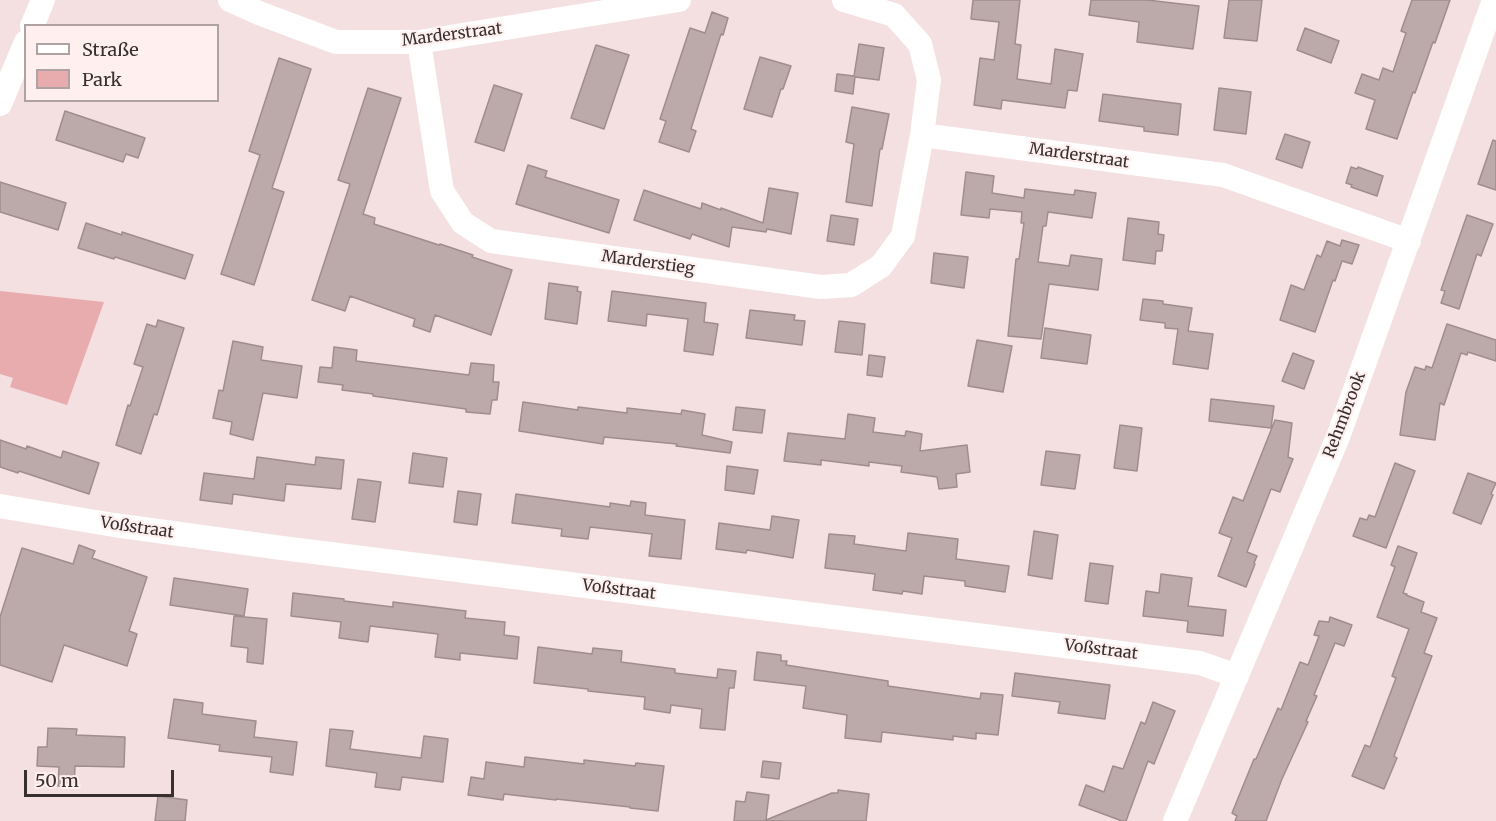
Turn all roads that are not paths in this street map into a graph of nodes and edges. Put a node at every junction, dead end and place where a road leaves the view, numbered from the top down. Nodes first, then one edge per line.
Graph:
1 (43, 0) edge
2 (230, 0) edge
3 (679, 0) edge
4 (844, 0) edge
5 (1494, 0) edge
6 (33, 24) edge
7 (419, 42) junction
8 (24, 47) edge
9 (0, 104) edge
10 (922, 135) junction
11 (1409, 241) junction
12 (0, 506) edge
13 (1237, 676) junction
14 (1175, 821) edge

1 - 6 street
2 - 7 street, Marderstraat
3 - 7 street, Marderstraat
4 - 10 street
5 - 11 street, Rehmbrook
7 - 10 street, Marderstieg
8 - 9 street
10 - 11 street, Marderstraat
11 - 13 street, Rehmbrook
12 - 13 street, Voßstraat
13 - 14 street, Rehmbrook

